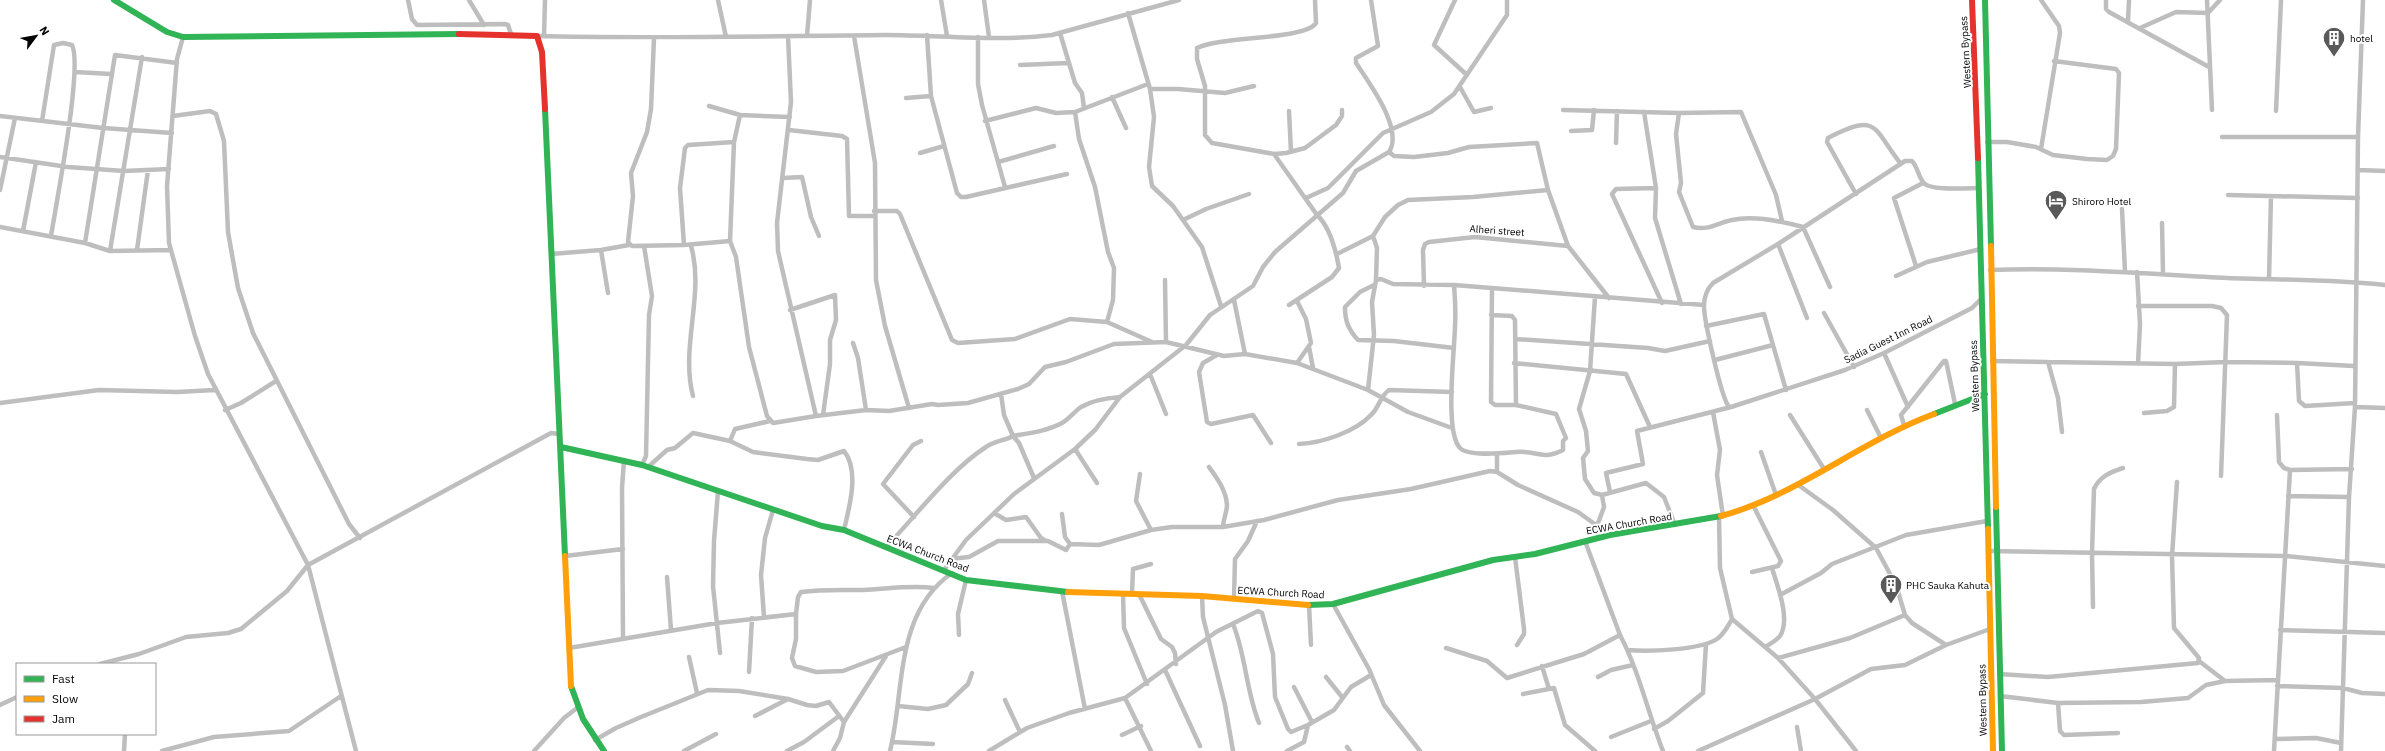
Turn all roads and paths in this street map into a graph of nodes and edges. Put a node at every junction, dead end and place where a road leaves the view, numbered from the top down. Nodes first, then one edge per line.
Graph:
1 (114, 0) edge
2 (408, 0) edge
3 (470, 0) edge
4 (545, 0) edge
5 (718, 0) edge
6 (810, 0) edge
7 (941, 0) edge
8 (984, 0) edge
9 (1152, 0) edge
10 (1179, 0) edge
11 (1315, 0) edge
12 (1371, 0) edge
13 (1455, 0) edge
14 (1507, 0) edge
15 (1972, 0) edge
16 (1985, 0) edge
17 (2041, 0) edge
18 (2106, 0) edge
19 (2129, 0) edge
20 (2207, 0) edge
21 (2220, 0) edge
22 (2281, 0) edge
23 (2363, 0) edge
24 (1155, 6) junction
25 (1128, 13) junction
26 (2208, 13) junction
27 (2128, 21) junction
28 (484, 25) junction
29 (2140, 28) junction
30 (1060, 33) junction
31 (511, 34) junction
32 (927, 35) junction
33 (541, 36) junction
34 (788, 36) junction
35 (807, 36) junction
36 (854, 36) junction
37 (947, 36) junction
38 (978, 36) junction
39 (182, 37) junction
40 (726, 37) junction
41 (989, 37) junction
42 (654, 38) junction
43 (142, 57) junction
44 (2054, 61) junction
45 (176, 63) junction
46 (1068, 63) junction
47 (1020, 65) dead end
48 (2209, 67) junction
49 (74, 72) junction
50 (112, 74) junction
51 (1467, 75) junction
52 (1148, 84) junction
53 (1254, 86) dead end
54 (1460, 87) junction
55 (1150, 89) junction
56 (1206, 93) junction
57 (931, 96) junction
58 (1112, 97) junction
59 (906, 98) dead end
60 (710, 106) dead end
61 (1084, 108) junction
62 (1491, 108) dead end
63 (1342, 110) dead end
64 (1563, 110) dead end
65 (1594, 110) junction
66 (2212, 110) dead end
67 (1289, 111) dead end
68 (1617, 111) junction
69 (2276, 111) dead end
70 (1075, 112) junction
71 (1644, 112) junction
72 (1679, 113) junction
73 (740, 115) junction
74 (0, 116) edge
75 (173, 116) junction
76 (790, 117) junction
77 (16, 118) junction
78 (42, 121) junction
79 (985, 121) junction
80 (68, 124) junction
81 (103, 128) junction
82 (1126, 128) dead end
83 (1392, 129) junction
84 (130, 130) junction
85 (789, 130) junction
86 (1571, 131) dead end
87 (172, 133) junction
88 (2222, 137) dead end
89 (2358, 137) junction
90 (734, 142) junction
91 (1987, 142) junction
92 (1616, 143) dead end
93 (944, 146) junction
94 (1054, 146) dead end
95 (2041, 149) junction
96 (1291, 152) junction
97 (1389, 152) junction
98 (920, 153) dead end
99 (1274, 154) junction
100 (0, 157) edge
101 (8, 158) junction
102 (36, 162) junction
103 (998, 162) junction
104 (1901, 164) junction
105 (62, 165) junction
106 (97, 169) junction
107 (169, 169) junction
108 (148, 170) junction
109 (2358, 170) junction
110 (124, 171) junction
111 (2385, 171) edge
112 (1067, 174) dead end
113 (783, 178) junction
114 (1923, 182) junction
115 (1005, 187) junction
116 (1656, 188) junction
117 (1979, 188) junction
118 (0, 190) edge
119 (1548, 190) junction
120 (1249, 194) dead end
121 (1856, 194) junction
122 (2228, 195) dead end
123 (2271, 196) junction
124 (1306, 198) junction
125 (2358, 198) junction
126 (2122, 208) dead end
127 (875, 214) junction
128 (1317, 215) junction
129 (1183, 220) junction
130 (1782, 222) junction
131 (2162, 223) dead end
132 (0, 227) edge
133 (1803, 228) junction
134 (22, 231) junction
135 (51, 236) junction
136 (819, 236) dead end
137 (1373, 236) junction
138 (730, 241) junction
139 (85, 243) junction
140 (1778, 244) junction
141 (629, 245) junction
142 (684, 245) junction
143 (644, 246) junction
144 (691, 246) junction
145 (1568, 246) junction
146 (1981, 249) junction
147 (137, 250) junction
148 (171, 250) junction
149 (601, 250) junction
150 (110, 251) junction
151 (551, 254) junction
152 (1337, 254) junction
153 (1916, 266) junction
154 (1990, 270) junction
155 (2125, 272) junction
156 (2138, 272) junction
157 (2163, 273) junction
158 (1896, 276) dead end
159 (2269, 279) junction
160 (1165, 280) dead end
161 (1376, 280) junction
162 (2356, 282) junction
163 (1374, 285) junction
164 (1454, 285) junction
165 (2385, 285) edge
166 (1424, 286) junction
167 (1830, 287) dead end
168 (1492, 288) junction
169 (608, 294) dead end
170 (1595, 297) junction
171 (1610, 298) junction
172 (1981, 299) junction
173 (1234, 300) junction
174 (1297, 301) junction
175 (1662, 303) junction
176 (1680, 304) junction
177 (1289, 305) dead end
178 (1704, 305) junction
179 (1221, 306) junction
180 (2138, 306) junction
181 (1972, 308) junction
182 (790, 310) junction
183 (1824, 313) dead end
184 (1982, 314) junction
185 (1491, 315) junction
186 (1807, 318) dead end
187 (1107, 322) junction
188 (1706, 326) junction
189 (1515, 339) junction
190 (1373, 340) junction
191 (1153, 342) junction
192 (1166, 342) junction
193 (1710, 342) junction
194 (853, 343) dead end
195 (1592, 344) junction
196 (1186, 345) junction
197 (1773, 345) junction
198 (1310, 347) junction
199 (1454, 348) junction
200 (1884, 353) junction
201 (1245, 354) junction
202 (1217, 355) junction
203 (1715, 360) junction
204 (1992, 362) junction
205 (2048, 362) junction
206 (2226, 362) junction
207 (1297, 363) junction
208 (1514, 363) junction
209 (2298, 363) junction
210 (2138, 364) junction
211 (2175, 364) junction
212 (2354, 366) junction
213 (1854, 367) junction
214 (1313, 368) junction
215 (1590, 371) junction
216 (1150, 374) junction
217 (276, 381) junction
218 (215, 390) junction
219 (1368, 390) junction
220 (1786, 390) junction
221 (1452, 392) junction
222 (1001, 394) junction
223 (1985, 394) junction
224 (694, 396) dead end
225 (1120, 397) junction
226 (1381, 398) junction
227 (0, 403) edge
228 (1956, 404) junction
229 (1516, 405) junction
230 (2355, 405) junction
231 (1729, 407) junction
232 (1908, 407) junction
233 (909, 408) junction
234 (2385, 408) edge
235 (225, 410) junction
236 (866, 410) junction
237 (1866, 410) dead end
238 (1713, 412) junction
239 (2144, 413) dead end
240 (1166, 414) dead end
241 (823, 415) junction
242 (1790, 415) dead end
243 (2277, 415) dead end
244 (816, 416) junction
245 (770, 421) junction
246 (1904, 425) junction
247 (1650, 427) junction
248 (1452, 428) junction
249 (2062, 432) dead end
250 (559, 434) junction
251 (1014, 436) junction
252 (1881, 438) junction
253 (730, 441) junction
254 (921, 441) dead end
255 (1271, 443) dead end
256 (1299, 444) dead end
257 (561, 447) junction
258 (1075, 449) junction
259 (1761, 452) dead end
260 (1497, 455) junction
261 (624, 460) junction
262 (645, 466) junction
263 (1209, 467) dead end
264 (2124, 468) dead end
265 (1824, 469) junction
266 (2352, 469) junction
267 (2290, 470) junction
268 (1497, 472) junction
269 (1140, 474) dead end
270 (2221, 476) dead end
271 (1034, 478) junction
272 (2177, 482) dead end
273 (1097, 483) dead end
274 (1797, 484) junction
275 (718, 490) junction
276 (1610, 492) junction
277 (1602, 495) junction
278 (1776, 495) junction
279 (2288, 496) junction
280 (2349, 497) junction
281 (1753, 505) junction
282 (773, 510) junction
283 (994, 513) junction
284 (1062, 514) dead end
285 (1721, 516) junction
286 (914, 518) junction
287 (1257, 521) junction
288 (1987, 521) junction
289 (1675, 525) junction
290 (1597, 526) junction
291 (1223, 527) junction
292 (844, 530) junction
293 (1151, 530) junction
294 (1610, 535) junction
295 (360, 538) junction
296 (1048, 541) junction
297 (1586, 541) junction
298 (1070, 544) junction
299 (886, 547) junction
300 (1876, 548) junction
301 (623, 549) junction
302 (1988, 551) junction
303 (1997, 551) junction
304 (2092, 553) junction
305 (565, 556) junction
306 (2172, 556) junction
307 (2285, 556) junction
308 (1515, 557) junction
309 (950, 559) junction
310 (2347, 563) junction
311 (1151, 564) dead end
312 (308, 565) junction
313 (2385, 566) edge
314 (1772, 568) junction
315 (944, 570) junction
316 (1752, 572) dead end
317 (952, 573) junction
318 (666, 576) dead end
319 (966, 580) junction
320 (934, 588) junction
321 (1062, 591) junction
322 (1123, 594) junction
323 (1132, 594) junction
324 (1139, 594) junction
325 (1780, 595) junction
326 (1202, 596) junction
327 (1234, 599) junction
328 (1266, 601) junction
329 (1333, 604) junction
330 (1309, 605) junction
331 (2093, 607) dead end
332 (1260, 611) junction
333 (796, 614) junction
334 (1906, 615) junction
335 (764, 616) junction
336 (752, 618) junction
337 (1732, 619) junction
338 (717, 623) junction
339 (1233, 624) junction
340 (1990, 629) junction
341 (671, 630) junction
342 (2280, 630) junction
343 (2346, 632) junction
344 (2385, 632) edge
345 (959, 635) dead end
346 (1620, 635) junction
347 (623, 638) junction
348 (1208, 639) junction
349 (1706, 644) junction
350 (1311, 645) dead end
351 (1516, 645) dead end
352 (1946, 645) junction
353 (906, 647) junction
354 (1765, 647) junction
355 (569, 648) junction
356 (1446, 648) dead end
357 (1628, 650) junction
358 (720, 654) dead end
359 (886, 656) junction
360 (689, 657) dead end
361 (1778, 658) junction
362 (2199, 661) junction
363 (104, 663) edge
364 (1176, 664) junction
365 (1633, 665) junction
366 (1542, 666) junction
367 (1165, 670) junction
368 (749, 672) dead end
369 (972, 673) dead end
370 (1999, 674) junction
371 (1371, 675) junction
372 (1326, 677) dead end
373 (1598, 677) dead end
374 (2225, 681) junction
375 (2277, 683) junction
376 (1147, 684) junction
377 (1294, 687) dead end
378 (2343, 688) junction
379 (1549, 689) junction
380 (697, 693) junction
381 (1523, 694) dead end
382 (2385, 694) edge
383 (341, 696) junction
384 (2000, 696) junction
385 (16, 697) edge
386 (1342, 697) junction
387 (1125, 698) junction
388 (788, 699) junction
389 (1815, 699) junction
390 (1005, 700) dead end
391 (2058, 703) junction
392 (0, 705) edge
393 (898, 706) junction
394 (577, 708) junction
395 (1085, 709) junction
396 (755, 716) dead end
397 (839, 716) junction
398 (1651, 721) junction
399 (844, 722) junction
400 (1259, 723) dead end
401 (1310, 723) junction
402 (1141, 726) junction
403 (1797, 727) dead end
404 (1654, 729) junction
405 (1020, 732) junction
406 (2118, 733) dead end
407 (716, 734) dead end
408 (125, 735) edge
409 (1122, 735) dead end
410 (1611, 737) dead end
411 (2275, 739) junction
412 (595, 740) junction
413 (892, 742) junction
414 (2340, 742) junction
415 (933, 744) dead end
416 (1200, 746) dead end
417 (124, 751) edge
418 (162, 751) edge
419 (356, 751) edge
420 (534, 751) edge
421 (604, 751) edge
422 (684, 751) edge
423 (787, 751) edge
424 (833, 751) edge
425 (890, 751) edge
426 (989, 751) edge
427 (1151, 751) edge
428 (1233, 751) edge
429 (1287, 751) edge
430 (1420, 751) edge
431 (1595, 751) edge
432 (1663, 751) edge
433 (1698, 751) edge
434 (1801, 751) edge
435 (1856, 751) edge
436 (1993, 751) edge
437 (2002, 751) edge
438 (2274, 751) edge
439 (2341, 751) edge

1 - 39 street
2 - 28 street
3 - 28 street
4 - 33 street
5 - 40 street
6 - 35 street
7 - 37 street
8 - 41 street
9 - 24 street
10 - 24 street
11 - 56 street
12 - 83 street
13 - 51 street
14 - 51 street
15 - 117 street, Western Bypass
16 - 91 street, Western Bypass
17 - 44 street
18 - 27 street
19 - 27 street
20 - 26 street
21 - 26 street
22 - 69 street
23 - 89 street
24 - 25 street
25 - 30 street
25 - 52 street
26 - 29 street
26 - 48 street
27 - 29 street
28 - 31 street
29 - 48 street
30 - 41 street
30 - 46 street
31 - 33 street
31 - 39 street
32 - 36 street
32 - 37 street
32 - 57 street
33 - 42 street
33 - 151 street
34 - 35 street
34 - 40 street
34 - 76 street
35 - 36 street
36 - 127 street
37 - 38 street
38 - 41 street
38 - 79 street
39 - 45 street
40 - 42 street
42 - 141 street
43 - 45 street
43 - 50 street
43 - 84 street
44 - 95 street
44 - 95 street
45 - 75 street
46 - 47 street
46 - 61 street
48 - 66 street
49 - 50 street
49 - 78 street
49 - 80 street
50 - 81 street
51 - 54 street
52 - 55 street
52 - 58 street
53 - 56 street
54 - 62 street
54 - 83 street
55 - 56 street
55 - 129 street
56 - 99 street
57 - 59 street
57 - 93 street
58 - 61 street
58 - 82 street
60 - 73 street
61 - 70 street
63 - 96 street
64 - 65 street
65 - 68 street
65 - 86 street
67 - 96 street
68 - 71 street
68 - 92 street
70 - 79 street
70 - 187 street
71 - 72 street
71 - 116 street
72 - 130 street
72 - 130 street
73 - 76 street
73 - 90 street
74 - 77 street
75 - 87 street
75 - 217 street
76 - 85 street
77 - 78 street
77 - 101 street
78 - 80 street
79 - 103 street
80 - 81 street
80 - 105 street
81 - 84 street
81 - 106 street
83 - 97 street
83 - 124 street
84 - 87 street
84 - 110 street
85 - 113 street
85 - 127 street
87 - 107 street
88 - 89 street
89 - 109 street
90 - 138 street
90 - 142 street
91 - 95 street
91 - 154 street, Western Bypass
93 - 98 street
93 - 115 street
94 - 103 street
96 - 99 street
97 - 119 street
97 - 128 street
99 - 124 street
100 - 101 street
101 - 102 street
101 - 118 street
102 - 105 street
102 - 134 street
103 - 115 street
104 - 114 street
104 - 121 street
104 - 121 street
105 - 106 street
105 - 135 street
106 - 110 street
106 - 139 street
107 - 108 street
107 - 148 street
108 - 110 street
108 - 147 street
109 - 111 street
109 - 125 street
110 - 150 street
112 - 115 street
113 - 136 street
113 - 182 street
114 - 117 street
114 - 153 street
116 - 175 street
116 - 176 street
117 - 146 street, Western Bypass
119 - 137 street
119 - 145 street
120 - 129 street
121 - 133 street
122 - 123 street
123 - 125 street
123 - 159 street
124 - 128 street
125 - 162 street
126 - 155 street
127 - 187 street
127 - 233 street
128 - 152 street
128 - 173 street
129 - 179 street
130 - 133 street
131 - 157 street
132 - 134 street
133 - 140 street
133 - 167 street
134 - 135 street
135 - 139 street
137 - 152 street
137 - 161 street
138 - 144 street
138 - 245 street
139 - 150 street
140 - 178 street
140 - 186 street
141 - 143 street
141 - 149 street
142 - 143 street
142 - 144 street
143 - 262 street
144 - 224 street
145 - 166 street, Alheri street
145 - 171 street
146 - 153 street
146 - 172 street, Western Bypass
147 - 148 street
147 - 150 street
148 - 218 street
149 - 151 street
149 - 169 street
151 - 250 street
152 - 174 street
153 - 158 street
154 - 155 street
154 - 204 street, Western Bypass
155 - 156 street
156 - 157 street
156 - 180 street
157 - 159 street
159 - 162 street
160 - 192 street
161 - 163 street
161 - 166 street
162 - 165 street
162 - 212 street
163 - 190 street
163 - 190 street
164 - 166 street
164 - 168 street
164 - 199 street
168 - 170 street
168 - 185 street
170 - 171 street
170 - 195 street
171 - 175 street
172 - 181 street, Sadia Guest Inn Road
172 - 184 street, Western Bypass
173 - 179 street
173 - 201 street
174 - 177 street
174 - 198 street
175 - 176 street
176 - 178 street
178 - 188 street
179 - 196 street
180 - 206 street
180 - 210 street
181 - 184 street
181 - 200 street, Sadia Guest Inn Road
182 - 241 street
182 - 244 street
183 - 213 street
184 - 223 street, Western Bypass
185 - 189 street
185 - 229 street
187 - 191 street
188 - 193 street
188 - 197 street
189 - 195 street
189 - 208 street
190 - 199 street
190 - 219 street
191 - 192 street
191 - 222 street
192 - 196 street
193 - 195 street
193 - 203 street
194 - 236 street
195 - 215 street
196 - 202 street
196 - 216 street
197 - 203 street
197 - 220 street
198 - 207 street
198 - 214 street
199 - 221 street
200 - 213 street, Sadia Guest Inn Road
200 - 232 street
201 - 202 street
201 - 207 street
202 - 255 street
203 - 231 street
204 - 205 street
204 - 303 street, Western Bypass
205 - 210 street
205 - 249 street
206 - 209 street
206 - 211 street
206 - 270 street
207 - 214 street
208 - 215 street
208 - 229 street
209 - 212 street
209 - 230 street
210 - 211 street
211 - 239 street
212 - 230 street
213 - 220 street, Sadia Guest Inn Road
214 - 219 street
215 - 247 street
215 - 277 street
216 - 225 street
216 - 240 street
217 - 235 street
217 - 295 street
218 - 227 street
218 - 235 street
219 - 226 street
220 - 231 street, Sadia Guest Inn Road
221 - 226 street
221 - 248 street
222 - 233 street
222 - 251 street
223 - 228 street, ECWA Church Road
223 - 288 street, Western Bypass
225 - 251 street
225 - 258 street
226 - 248 street
226 - 256 street
228 - 232 street
228 - 246 street, ECWA Church Road
229 - 260 street
230 - 234 street
230 - 266 street
231 - 238 street, Sadia Guest Inn Road
232 - 246 street
233 - 236 street
235 - 312 street
236 - 241 street
237 - 252 street
238 - 247 street, Sadia Guest Inn Road
238 - 285 street
241 - 244 street
242 - 265 street
243 - 267 street
244 - 245 street
245 - 253 street
246 - 252 street, ECWA Church Road
247 - 276 street
248 - 260 street
250 - 257 street
250 - 295 street
251 - 271 street
251 - 286 street
252 - 265 street, ECWA Church Road
253 - 262 street
253 - 292 street
254 - 286 street
257 - 261 street, ECWA Church Road
257 - 305 street
258 - 271 street
258 - 273 street
259 - 278 street
260 - 268 street
261 - 262 street, ECWA Church Road
261 - 301 street
262 - 275 street, ECWA Church Road
263 - 291 street
264 - 304 street
265 - 274 street, ECWA Church Road
266 - 267 street
266 - 280 street
267 - 279 street
268 - 287 street
268 - 290 street
269 - 293 street
271 - 283 street
272 - 306 street
274 - 278 street, ECWA Church Road
274 - 300 street
275 - 282 street, ECWA Church Road
275 - 338 street
276 - 277 street
276 - 289 street
277 - 290 street
278 - 281 street, ECWA Church Road
279 - 280 street
279 - 307 street
280 - 310 street
281 - 285 street, ECWA Church Road
281 - 314 street
282 - 292 street, ECWA Church Road
282 - 335 street
283 - 296 street
283 - 309 street
284 - 298 street
285 - 289 street, ECWA Church Road
285 - 337 street
286 - 299 street
287 - 291 street
287 - 327 street
288 - 300 street
288 - 302 street, Western Bypass
289 - 294 street, ECWA Church Road
290 - 294 street
291 - 293 street
292 - 299 street, ECWA Church Road
293 - 298 street
294 - 297 street, ECWA Church Road
295 - 312 street
296 - 298 street
296 - 309 street
297 - 308 street, ECWA Church Road
297 - 346 street
299 - 315 street, ECWA Church Road
300 - 325 street
300 - 334 street
301 - 305 street
301 - 347 street
302 - 303 street
302 - 340 street, Western Bypass
303 - 304 street
303 - 370 street, Western Bypass
304 - 306 street
304 - 331 street
305 - 355 street
306 - 307 street
306 - 362 street
307 - 310 street
307 - 342 street
308 - 329 street, ECWA Church Road
308 - 351 street
309 - 315 street
310 - 313 street
310 - 343 street
311 - 323 street
312 - 363 street
312 - 383 street
314 - 316 street
314 - 325 street
315 - 317 street, ECWA Church Road
317 - 319 street, ECWA Church Road
317 - 320 street
318 - 341 street
319 - 321 street, ECWA Church Road
319 - 345 street
320 - 333 street
320 - 353 street
321 - 322 street, ECWA Church Road
321 - 395 street
322 - 323 street, ECWA Church Road
322 - 376 street
323 - 324 street, ECWA Church Road
324 - 326 street, ECWA Church Road
324 - 364 street
325 - 354 street
326 - 327 street, ECWA Church Road
326 - 348 street
327 - 328 street, ECWA Church Road
328 - 330 street, ECWA Church Road
328 - 332 street
329 - 330 street, ECWA Church Road
329 - 371 street
330 - 350 street
332 - 339 street
332 - 401 street
333 - 335 street
333 - 359 street
334 - 352 street
334 - 361 street
335 - 336 street
336 - 338 street
336 - 368 street
337 - 349 street
337 - 354 street
338 - 341 street
338 - 358 street
339 - 348 street
339 - 400 street
340 - 352 street
340 - 436 street, Western Bypass
341 - 347 street
342 - 343 street
342 - 375 street
343 - 344 street
343 - 378 street
346 - 357 street
346 - 366 street
347 - 355 street
348 - 364 street
348 - 428 street
349 - 357 street
349 - 404 street
352 - 389 street
353 - 359 street
353 - 393 street
354 - 361 street
355 - 394 street
356 - 366 street
357 - 365 street
359 - 399 street
360 - 380 street
361 - 389 street
362 - 370 street
362 - 374 street
364 - 367 street
365 - 373 street
365 - 398 street
366 - 379 street
367 - 376 street
367 - 416 street
369 - 393 street
370 - 384 street, Western Bypass
371 - 386 street
371 - 430 street
372 - 386 street
374 - 375 street
374 - 391 street
375 - 378 street
375 - 411 street
376 - 387 street
377 - 401 street
378 - 382 street
378 - 414 street
379 - 381 street
379 - 431 street
380 - 388 street
380 - 412 street
383 - 418 street
383 - 419 street
384 - 391 street
384 - 437 street, Western Bypass
385 - 392 street
386 - 401 street
387 - 395 street
387 - 402 street
388 - 396 street
388 - 397 street
389 - 433 street
389 - 435 street
390 - 405 street
391 - 406 street
393 - 413 street
394 - 412 street
394 - 420 street
395 - 405 street
397 - 399 street
397 - 423 street
398 - 404 street
398 - 410 street
399 - 424 street
401 - 429 street
402 - 409 street
402 - 427 street
403 - 434 street
404 - 432 street
405 - 426 street
407 - 422 street
408 - 417 street
411 - 414 street
411 - 438 street
412 - 421 street
413 - 415 street
413 - 425 street
414 - 439 street

